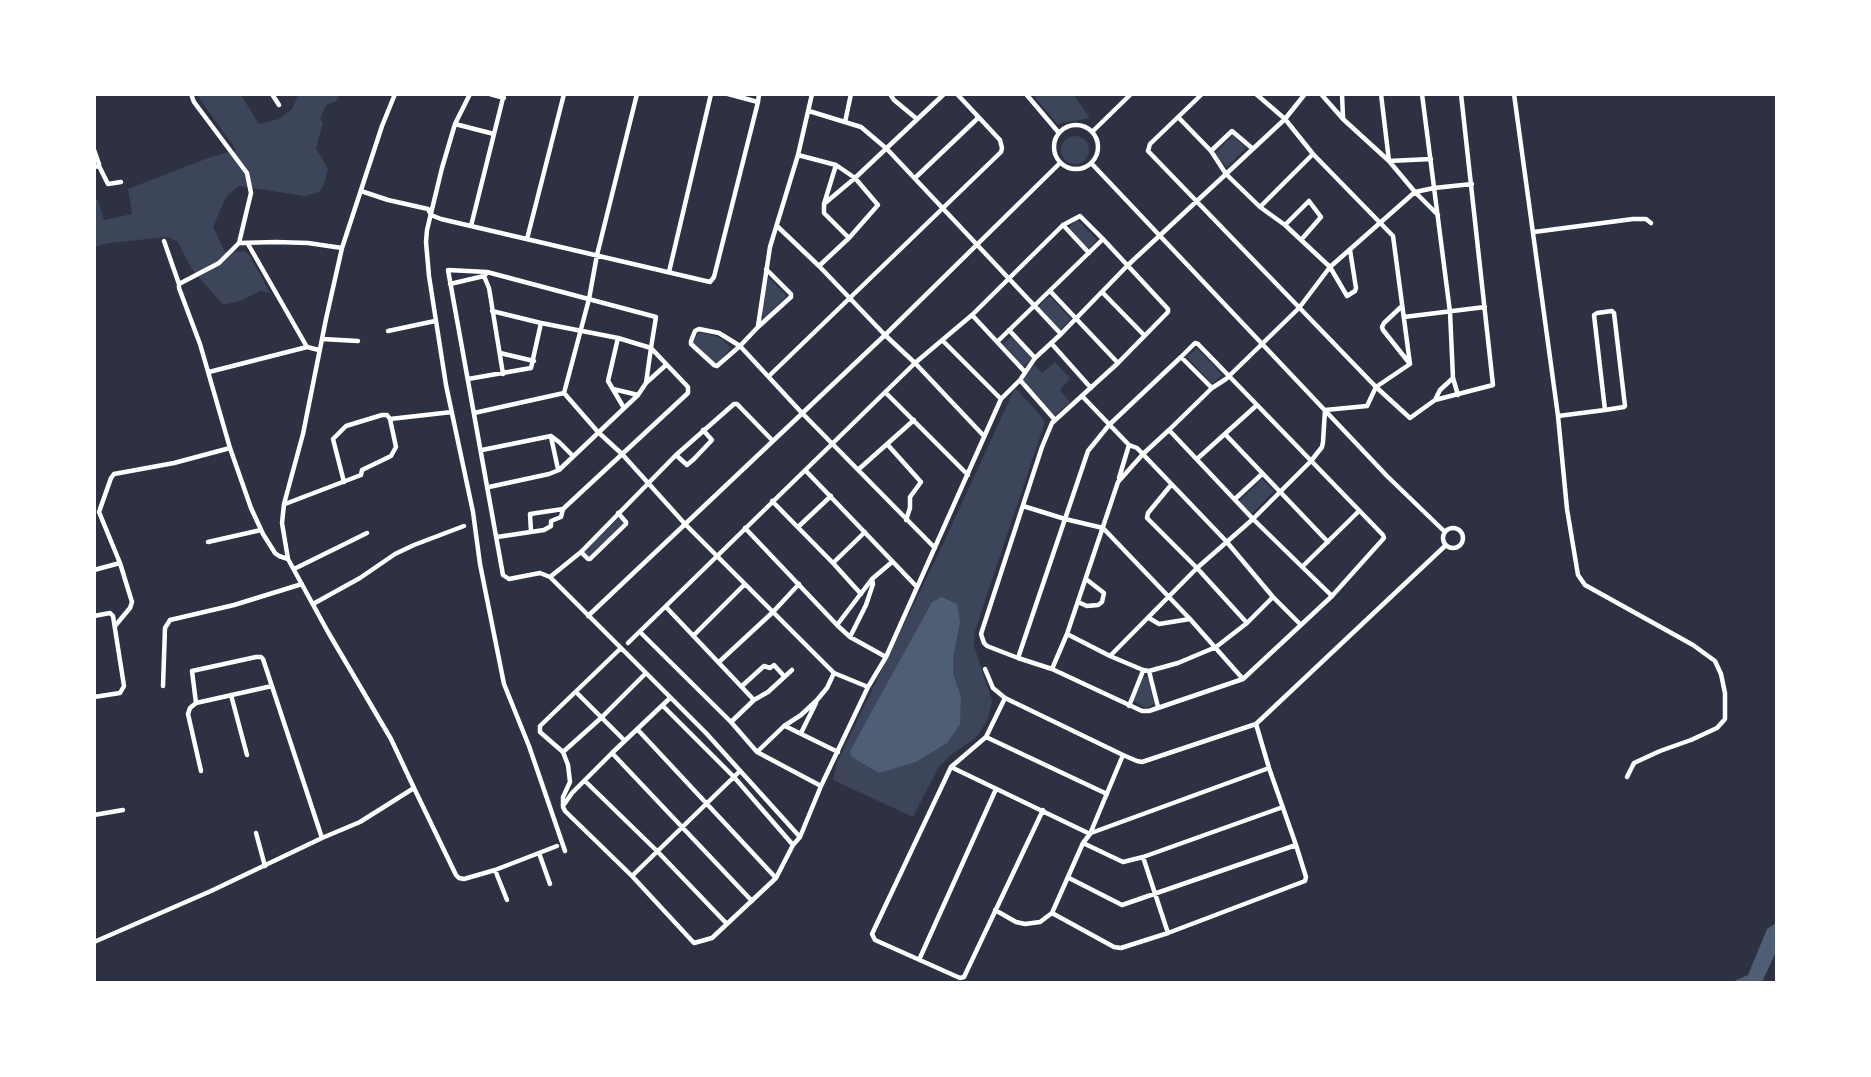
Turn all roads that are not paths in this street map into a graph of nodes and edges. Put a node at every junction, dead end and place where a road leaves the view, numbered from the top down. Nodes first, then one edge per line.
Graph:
1 (191, 94) edge
2 (272, 94) edge
3 (394, 94) edge
4 (470, 94) edge
5 (490, 94) edge
6 (564, 94) edge
7 (638, 94) edge
8 (711, 94) edge
9 (728, 94) edge
10 (759, 94) edge
11 (813, 94) edge
12 (851, 94) edge
13 (890, 94) edge
14 (944, 94) edge
15 (957, 94) edge
16 (1026, 94) edge
17 (1131, 94) edge
18 (1202, 94) edge
19 (1256, 94) edge
20 (1305, 94) edge
21 (1321, 94) edge
22 (1342, 94) edge
23 (1381, 94) edge
24 (1422, 94) edge
25 (1461, 94) edge
26 (1514, 94) edge
27 (504, 96) edge
28 (896, 97) edge
29 (758, 102) junction
30 (279, 105) dead end
31 (809, 111) junction
32 (978, 118) junction
33 (1179, 118) junction
34 (917, 119) junction
35 (1284, 119) junction
36 (1343, 119) junction
37 (845, 122) junction
38 (455, 124) junction
39 (1092, 132) junction
40 (1059, 133) junction
41 (494, 134) junction
42 (887, 149) junction
43 (1253, 149) junction
44 (94, 150) edge
45 (1211, 151) junction
46 (1313, 154) junction
47 (798, 155) junction
48 (1431, 159) junction
49 (1389, 161) junction
50 (1060, 163) junction
51 (1092, 164) junction
52 (836, 165) junction
53 (97, 166) edge
54 (1226, 174) junction
55 (855, 178) junction
56 (915, 178) junction
57 (121, 182) dead end
58 (1472, 184) junction
59 (1434, 188) junction
60 (361, 191) junction
61 (1415, 192) junction
62 (1197, 202) junction
63 (824, 204) junction
64 (1260, 207) junction
65 (943, 208) junction
66 (431, 215) junction
67 (1438, 215) junction
68 (1381, 223) junction
69 (1651, 223) dead end
70 (1063, 225) junction
71 (1285, 225) junction
72 (471, 226) junction
73 (777, 226) junction
74 (1534, 232) junction
75 (1161, 237) junction
76 (849, 238) junction
77 (527, 239) junction
78 (1103, 239) junction
79 (1301, 240) junction
80 (164, 241) dead end
81 (239, 243) junction
82 (248, 244) junction
83 (977, 245) junction
84 (342, 248) junction
85 (1350, 250) junction
86 (1089, 253) junction
87 (597, 255) junction
88 (1128, 265) junction
89 (819, 266) junction
90 (1330, 267) junction
91 (765, 269) junction
92 (668, 272) junction
93 (486, 274) junction
94 (1010, 279) junction
95 (179, 284) junction
96 (450, 284) junction
97 (1050, 291) junction
98 (1102, 292) junction
99 (589, 299) junction
100 (849, 299) junction
101 (1402, 305) junction
102 (1035, 306) junction
103 (1485, 307) junction
104 (1299, 308) junction
105 (492, 311) junction
106 (1450, 312) junction
107 (972, 315) junction
108 (1404, 317) junction
109 (1077, 318) junction
110 (435, 321) junction
111 (541, 323) junction
112 (758, 327) junction
113 (580, 330) junction
114 (1009, 330) junction
115 (388, 331) dead end
116 (1061, 334) junction
117 (885, 335) junction
118 (1144, 335) junction
119 (618, 338) junction
120 (322, 339) junction
121 (358, 341) dead end
122 (943, 341) junction
123 (997, 342) junction
124 (1051, 343) junction
125 (1262, 344) junction
126 (740, 346) junction
127 (307, 347) junction
128 (651, 348) junction
129 (319, 350) junction
130 (500, 353) junction
131 (1181, 356) junction
132 (1034, 358) junction
133 (534, 361) junction
134 (915, 363) junction
135 (1118, 363) junction
136 (1410, 364) junction
137 (666, 365) junction
138 (209, 372) junction
139 (1025, 372) junction
140 (503, 374) junction
141 (769, 376) junction
142 (1229, 377) junction
143 (1453, 378) junction
144 (468, 379) junction
145 (1020, 380) junction
146 (646, 383) junction
147 (1376, 387) junction
148 (612, 388) junction
149 (1091, 388) junction
150 (1212, 388) junction
151 (885, 392) junction
152 (564, 393) junction
153 (638, 395) junction
154 (1458, 395) junction
155 (1082, 396) junction
156 (1001, 399) junction
157 (1435, 400) junction
158 (1257, 405) junction
159 (624, 408) junction
160 (1325, 410) junction
161 (1605, 410) junction
162 (452, 412) junction
163 (474, 413) junction
164 (802, 413) junction
165 (1558, 416) junction
166 (390, 419) junction
167 (914, 420) junction
168 (1055, 420) junction
169 (1109, 425) junction
170 (703, 430) junction
171 (1170, 430) junction
172 (598, 432) junction
173 (1225, 434) junction
174 (984, 435) junction
175 (551, 436) junction
176 (772, 440) junction
177 (832, 443) junction
178 (887, 444) junction
179 (1129, 445) junction
180 (230, 448) junction
181 (482, 450) junction
182 (622, 454) junction
183 (1143, 454) junction
184 (676, 455) junction
185 (573, 456) junction
186 (1197, 459) junction
187 (1311, 461) junction
188 (859, 469) junction
189 (559, 470) junction
190 (806, 471) junction
191 (1262, 474) junction
192 (968, 475) junction
193 (344, 482) junction
194 (1118, 482) junction
195 (649, 483) junction
196 (1171, 485) junction
197 (489, 487) junction
198 (1280, 492) junction
199 (831, 496) junction
200 (1234, 499) junction
201 (772, 502) junction
202 (284, 504) junction
203 (1023, 506) junction
204 (563, 509) junction
205 (1359, 511) junction
206 (618, 513) junction
207 (1065, 519) junction
208 (1253, 519) junction
209 (906, 520) junction
210 (685, 524) junction
211 (464, 526) dead end
212 (798, 527) junction
213 (745, 528) junction
214 (1103, 528) junction
215 (261, 530) junction
216 (531, 532) junction
217 (865, 532) junction
218 (1445, 532) junction
219 (367, 533) dead end
220 (497, 537) junction
221 (1226, 541) junction
222 (208, 542) dead end
223 (1328, 542) junction
224 (1446, 545) junction
225 (935, 548) junction
226 (581, 552) junction
227 (718, 555) junction
228 (288, 558) junction
229 (892, 562) junction
230 (120, 563) junction
231 (833, 563) junction
232 (1302, 566) junction
233 (1198, 568) junction
234 (294, 569) junction
235 (94, 570) edge
236 (550, 577) junction
237 (872, 579) junction
238 (1086, 579) junction
239 (302, 584) junction
240 (744, 584) junction
241 (799, 584) junction
242 (917, 587) junction
243 (861, 594) junction
244 (1332, 596) junction
245 (1273, 597) junction
246 (1169, 598) junction
247 (1078, 602) junction
248 (313, 604) junction
249 (666, 607) junction
250 (773, 612) junction
251 (94, 616) edge
252 (588, 616) junction
253 (1149, 618) junction
254 (1190, 619) junction
255 (1247, 623) junction
256 (837, 625) junction
257 (1301, 625) junction
258 (115, 626) junction
259 (640, 632) junction
260 (1068, 634) junction
261 (693, 636) junction
262 (850, 637) junction
263 (628, 643) dead end
264 (1216, 647) junction
265 (621, 648) junction
266 (1110, 656) junction
267 (886, 657) junction
268 (1018, 659) junction
269 (719, 662) junction
270 (985, 669) dead end
271 (1052, 669) junction
272 (792, 670) dead end
273 (1146, 670) junction
274 (646, 673) junction
275 (834, 673) junction
276 (784, 676) junction
277 (1243, 680) junction
278 (163, 686) dead end
279 (271, 686) junction
280 (742, 686) junction
281 (868, 687) junction
282 (576, 692) junction
283 (230, 695) junction
284 (94, 697) edge
285 (670, 698) junction
286 (1005, 698) junction
287 (754, 700) junction
288 (817, 700) junction
289 (196, 703) junction
290 (663, 706) junction
291 (1129, 706) junction
292 (1158, 707) junction
293 (601, 718) junction
294 (731, 722) junction
295 (1256, 724) junction
296 (784, 726) junction
297 (638, 730) junction
298 (801, 733) junction
299 (986, 737) junction
300 (625, 740) junction
301 (757, 751) junction
302 (563, 752) junction
303 (838, 752) junction
304 (612, 753) junction
305 (247, 755) dead end
306 (1124, 755) junction
307 (951, 766) junction
308 (1269, 768) junction
309 (201, 771) dead end
310 (740, 771) junction
311 (734, 777) junction
312 (1627, 777) dead end
313 (585, 781) junction
314 (821, 786) junction
315 (414, 788) junction
316 (996, 789) junction
317 (1107, 794) junction
318 (707, 802) junction
319 (563, 807) junction
320 (1283, 807) junction
321 (123, 810) dead end
322 (1043, 810) junction
323 (94, 815) edge
324 (682, 827) junction
325 (256, 833) dead end
326 (1090, 834) junction
327 (800, 836) junction
328 (321, 838) junction
329 (1083, 843) junction
330 (793, 845) junction
331 (1296, 845) junction
332 (557, 846) dead end
333 (657, 850) junction
334 (565, 851) dead end
335 (539, 853) junction
336 (1143, 857) junction
337 (265, 866) junction
338 (495, 870) junction
339 (632, 876) junction
340 (776, 878) junction
341 (1069, 878) junction
342 (550, 884) dead end
343 (1154, 894) junction
344 (507, 900) dead end
345 (752, 901) junction
346 (995, 910) junction
347 (1052, 913) junction
348 (727, 924) junction
349 (1168, 933) junction
350 (94, 942) edge
351 (919, 960) junction

1 - 81 street
2 - 30 street
3 - 60 street
4 - 38 street
5 - 27 street
6 - 77 street
7 - 87 street
8 - 92 street
9 - 29 street
10 - 29 street
11 - 31 street
12 - 37 street
13 - 28 street
14 - 34 street
15 - 32 street
16 - 40 street
17 - 39 street
18 - 33 street
19 - 35 street
20 - 35 street
21 - 36 street
22 - 36 street
23 - 49 street
24 - 48 street
25 - 58 street
26 - 74 street
27 - 41 street
28 - 34 street
29 - 92 street
31 - 37 street
31 - 47 street
32 - 56 street
32 - 65 street
33 - 45 street
33 - 62 street
34 - 42 street
35 - 43 street
35 - 46 street
36 - 49 street
37 - 42 street
38 - 41 street
38 - 66 street
39 - 40 street
39 - 51 street
40 - 50 street
41 - 72 street
42 - 55 street
42 - 56 street
43 - 45 street
43 - 54 street
44 - 53 street
45 - 54 street
46 - 64 street
46 - 68 street
47 - 52 street
47 - 73 street
48 - 49 street
48 - 59 street
49 - 61 street
50 - 51 street
50 - 83 street
51 - 75 street
52 - 55 street
52 - 63 street
53 - 57 street
54 - 62 street
54 - 64 street
55 - 63 street
55 - 76 street
56 - 65 street
58 - 59 street
58 - 103 street
59 - 61 street
59 - 67 street
60 - 66 street
60 - 84 street
61 - 67 street
61 - 68 street
62 - 75 street
62 - 104 street
63 - 76 street
64 - 71 street
65 - 83 street
65 - 100 street
66 - 72 street
66 - 110 street
67 - 106 street
68 - 85 street
68 - 101 street
69 - 74 street
70 - 78 street
70 - 86 street
70 - 94 street
71 - 79 street
71 - 79 street
72 - 77 street
73 - 89 street
73 - 91 street
74 - 165 street
75 - 88 street
75 - 125 street
76 - 89 street
77 - 87 street
78 - 86 street
78 - 88 street
79 - 90 street
80 - 95 street
81 - 82 street
81 - 95 street
82 - 84 street
82 - 127 street
83 - 94 street
83 - 117 street
84 - 120 street
85 - 90 street
85 - 90 street
86 - 97 street
87 - 92 street
87 - 99 street
88 - 98 street
88 - 118 street
89 - 100 street
90 - 104 street
91 - 112 street
91 - 112 street
93 - 96 street
93 - 96 street
93 - 99 street
93 - 105 street
94 - 102 street
94 - 107 street
95 - 138 street
96 - 144 street
97 - 102 street
97 - 109 street
98 - 109 street
98 - 118 street
99 - 113 street
99 - 128 street
100 - 117 street
100 - 141 street
101 - 108 street
101 - 136 street
102 - 114 street
102 - 116 street
103 - 106 street
103 - 154 street
104 - 125 street
104 - 147 street
105 - 111 street
105 - 130 street
106 - 108 street
106 - 143 street
107 - 122 street
107 - 123 street
108 - 136 street
109 - 116 street
109 - 135 street
110 - 115 street
110 - 162 street
111 - 113 street
111 - 133 street
112 - 126 street
113 - 119 street
113 - 152 street
114 - 123 street
114 - 132 street
116 - 124 street
117 - 134 street
117 - 164 street
118 - 135 street
119 - 128 street
119 - 148 street
120 - 121 street
120 - 129 street
122 - 134 street
122 - 156 street
123 - 139 street
124 - 132 street
124 - 149 street
125 - 142 street
125 - 160 street
126 - 126 street
126 - 141 street
127 - 129 street
127 - 138 street
128 - 137 street
128 - 146 street
129 - 202 street
130 - 133 street
130 - 140 street
131 - 142 street
131 - 150 street
131 - 169 street
132 - 139 street
133 - 140 street
134 - 151 street
134 - 174 street
135 - 149 street
136 - 147 street
137 - 146 street
137 - 182 street
138 - 180 street
139 - 145 street
140 - 144 street
141 - 164 street
142 - 150 street
142 - 158 street
143 - 154 street
143 - 157 street
144 - 163 street
145 - 156 street
145 - 168 street
146 - 153 street
147 - 157 street
147 - 160 street
148 - 153 street
148 - 159 street
149 - 155 street
150 - 171 street
151 - 167 street
151 - 177 street
152 - 163 street
152 - 172 street
153 - 159 street
154 - 157 street
155 - 168 street
155 - 169 street
156 - 174 street
158 - 173 street
158 - 187 street
159 - 172 street
160 - 187 street
160 - 218 street
161 - 161 street
161 - 165 street
162 - 166 street
162 - 334 street
163 - 181 street
164 - 176 street
164 - 177 street
165 - 312 street
166 - 193 street
166 - 193 street
167 - 178 street
167 - 192 street
168 - 203 street
169 - 179 street
169 - 207 street
170 - 176 street
170 - 184 street
170 - 184 street
171 - 183 street
171 - 186 street
172 - 182 street
172 - 185 street
173 - 186 street
173 - 191 street
174 - 192 street
175 - 181 street
175 - 185 street
175 - 189 street
176 - 210 street
177 - 188 street
177 - 190 street
178 - 188 street
178 - 209 street
179 - 183 street
179 - 194 street
180 - 215 street
180 - 230 street
181 - 197 street
182 - 195 street
182 - 204 street
183 - 194 street
183 - 196 street
184 - 195 street
185 - 189 street
186 - 200 street
187 - 198 street
187 - 205 street
188 - 209 street
189 - 197 street
190 - 199 street
190 - 201 street
191 - 198 street
191 - 200 street
192 - 225 street
193 - 202 street
194 - 214 street
195 - 206 street
195 - 210 street
196 - 221 street
196 - 233 street
197 - 220 street
198 - 208 street
198 - 223 street
199 - 212 street
199 - 217 street
200 - 208 street
201 - 212 street
201 - 213 street
202 - 228 street
203 - 207 street
203 - 268 street
204 - 216 street
204 - 216 street
205 - 223 street
205 - 244 street
206 - 226 street
206 - 226 street
207 - 214 street
207 - 268 street
208 - 221 street
208 - 232 street
209 - 225 street
210 - 227 street
210 - 252 street
211 - 248 street
212 - 231 street
213 - 227 street
213 - 241 street
214 - 238 street
214 - 246 street
215 - 222 street
215 - 228 street
216 - 220 street
217 - 229 street
217 - 231 street
218 - 224 street
218 - 224 street
219 - 234 street
220 - 236 street
221 - 233 street
221 - 245 street
223 - 232 street
224 - 295 street
225 - 242 street
226 - 236 street
227 - 240 street
227 - 249 street
228 - 234 street
229 - 237 street
229 - 242 street
230 - 235 street
230 - 258 street
231 - 243 street
232 - 244 street
233 - 246 street
233 - 255 street
234 - 239 street
236 - 252 street
237 - 243 street
237 - 262 street
238 - 247 street
238 - 247 street
239 - 248 street
239 - 278 street
240 - 250 street
240 - 261 street
241 - 250 street
241 - 256 street
242 - 267 street
243 - 256 street
244 - 257 street
245 - 255 street
245 - 257 street
246 - 253 street
246 - 254 street
247 - 260 street
248 - 315 street
249 - 259 street
249 - 261 street
250 - 269 street
250 - 275 street
251 - 258 street
252 - 265 street
253 - 254 street
253 - 266 street
254 - 264 street
255 - 264 street
256 - 262 street
257 - 277 street
258 - 284 street
259 - 263 street
259 - 294 street
260 - 266 street
260 - 271 street
261 - 269 street
262 - 267 street
264 - 273 street
264 - 277 street
265 - 274 street
265 - 282 street
266 - 273 street
267 - 281 street
268 - 271 street
269 - 280 street
270 - 286 street
271 - 291 street
272 - 276 street
273 - 291 street
273 - 292 street
274 - 285 street
274 - 293 street
275 - 281 street
275 - 288 street
276 - 280 street
276 - 287 street
277 - 292 street
279 - 283 street
279 - 289 street
279 - 328 street
280 - 287 street
281 - 303 street
282 - 293 street
282 - 302 street
283 - 289 street
283 - 305 street
285 - 290 street
285 - 310 street
286 - 299 street
286 - 306 street
287 - 294 street
288 - 296 street
288 - 298 street
289 - 309 street
290 - 297 street
290 - 311 street
291 - 292 street
293 - 300 street
293 - 302 street
294 - 301 street
295 - 306 street
295 - 308 street
296 - 298 street
296 - 301 street
297 - 300 street
297 - 318 street
298 - 303 street
299 - 307 street
299 - 317 street
300 - 304 street
301 - 314 street
302 - 319 street
303 - 314 street
304 - 313 street
304 - 324 street
306 - 317 street
307 - 316 street
307 - 351 street
308 - 320 street
308 - 326 street
310 - 311 street
310 - 327 street
311 - 318 street
311 - 330 street
313 - 319 street
313 - 333 street
314 - 327 street
315 - 328 street
315 - 338 street
316 - 322 street
316 - 351 street
317 - 326 street
318 - 324 street
318 - 340 street
319 - 339 street
320 - 331 street
320 - 336 street
321 - 323 street
322 - 326 street
322 - 346 street
324 - 333 street
324 - 345 street
325 - 337 street
326 - 329 street
327 - 330 street
328 - 337 street
329 - 336 street
329 - 341 street
330 - 340 street
331 - 343 street
331 - 349 street
332 - 335 street
333 - 339 street
333 - 348 street
335 - 338 street
335 - 342 street
336 - 343 street
337 - 350 street
338 - 344 street
339 - 348 street
340 - 345 street
341 - 343 street
341 - 347 street
343 - 349 street
345 - 348 street
346 - 347 street
346 - 351 street
347 - 349 street

